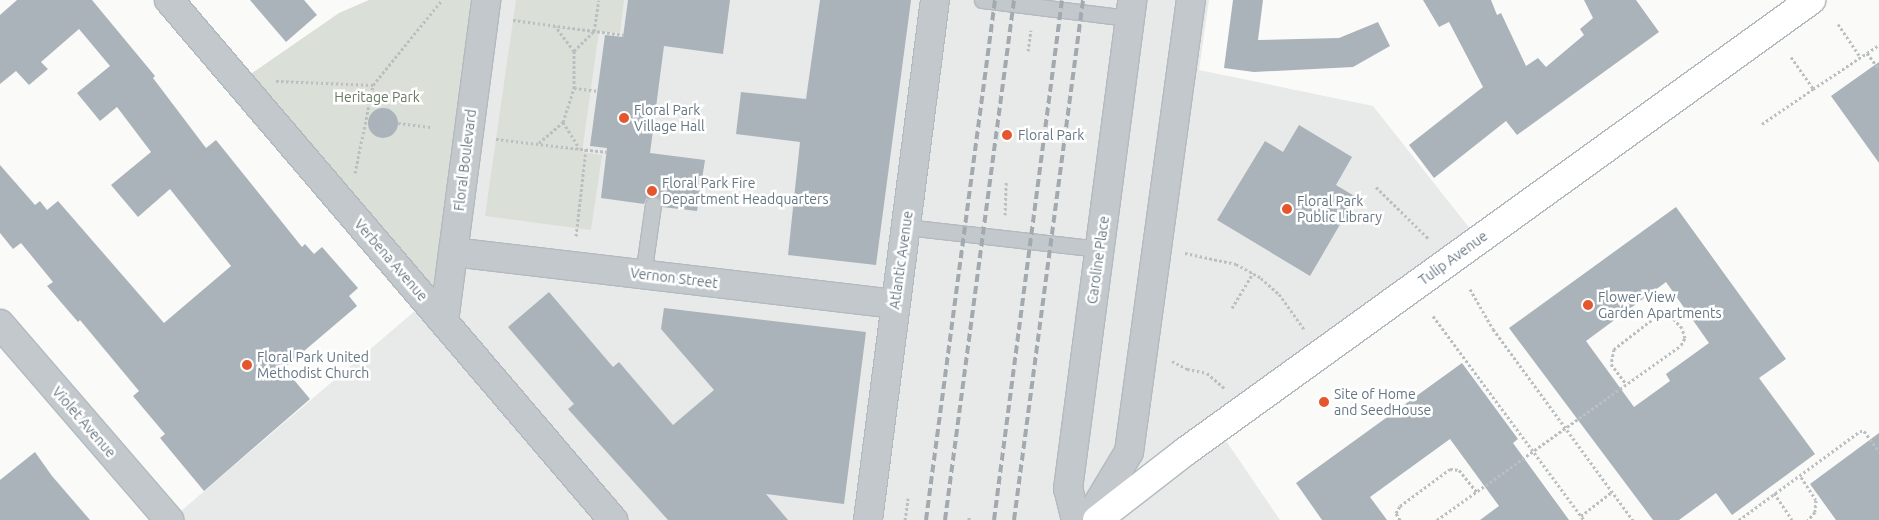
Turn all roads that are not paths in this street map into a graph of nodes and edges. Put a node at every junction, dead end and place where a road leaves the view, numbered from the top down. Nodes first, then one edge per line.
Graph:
1 (169, 0) edge
2 (936, 0) edge
3 (982, 0) edge
4 (1191, 0) edge
5 (1811, 0) edge
6 (485, 8) edge
7 (1130, 9) edge
8 (653, 205) dead end
9 (906, 226) junction
10 (1100, 250) junction
11 (453, 252) junction
12 (643, 275) junction
13 (895, 304) junction
14 (444, 321) junction
15 (0, 324) edge
16 (169, 520) edge
17 (613, 520) edge
18 (868, 520) edge
19 (1076, 520) edge
20 (1088, 520) edge
21 (1097, 520) edge

1 - 14 street, Verbena Avenue
2 - 9 street, Atlantic Avenue
3 - 7 lane
4 - 20 street
5 - 21 main road, Tulip Avenue
6 - 11 street, Floral Boulevard
7 - 10 street, Caroline Place
8 - 12 lane
9 - 10 lane
9 - 13 street, Atlantic Avenue
10 - 19 street, Caroline Place
11 - 12 street, Vernon Street
11 - 14 street, Floral Boulevard
12 - 13 street, Vernon Street
13 - 18 street, Atlantic Avenue
14 - 17 street, Verbena Avenue
15 - 16 street, Violet Avenue

